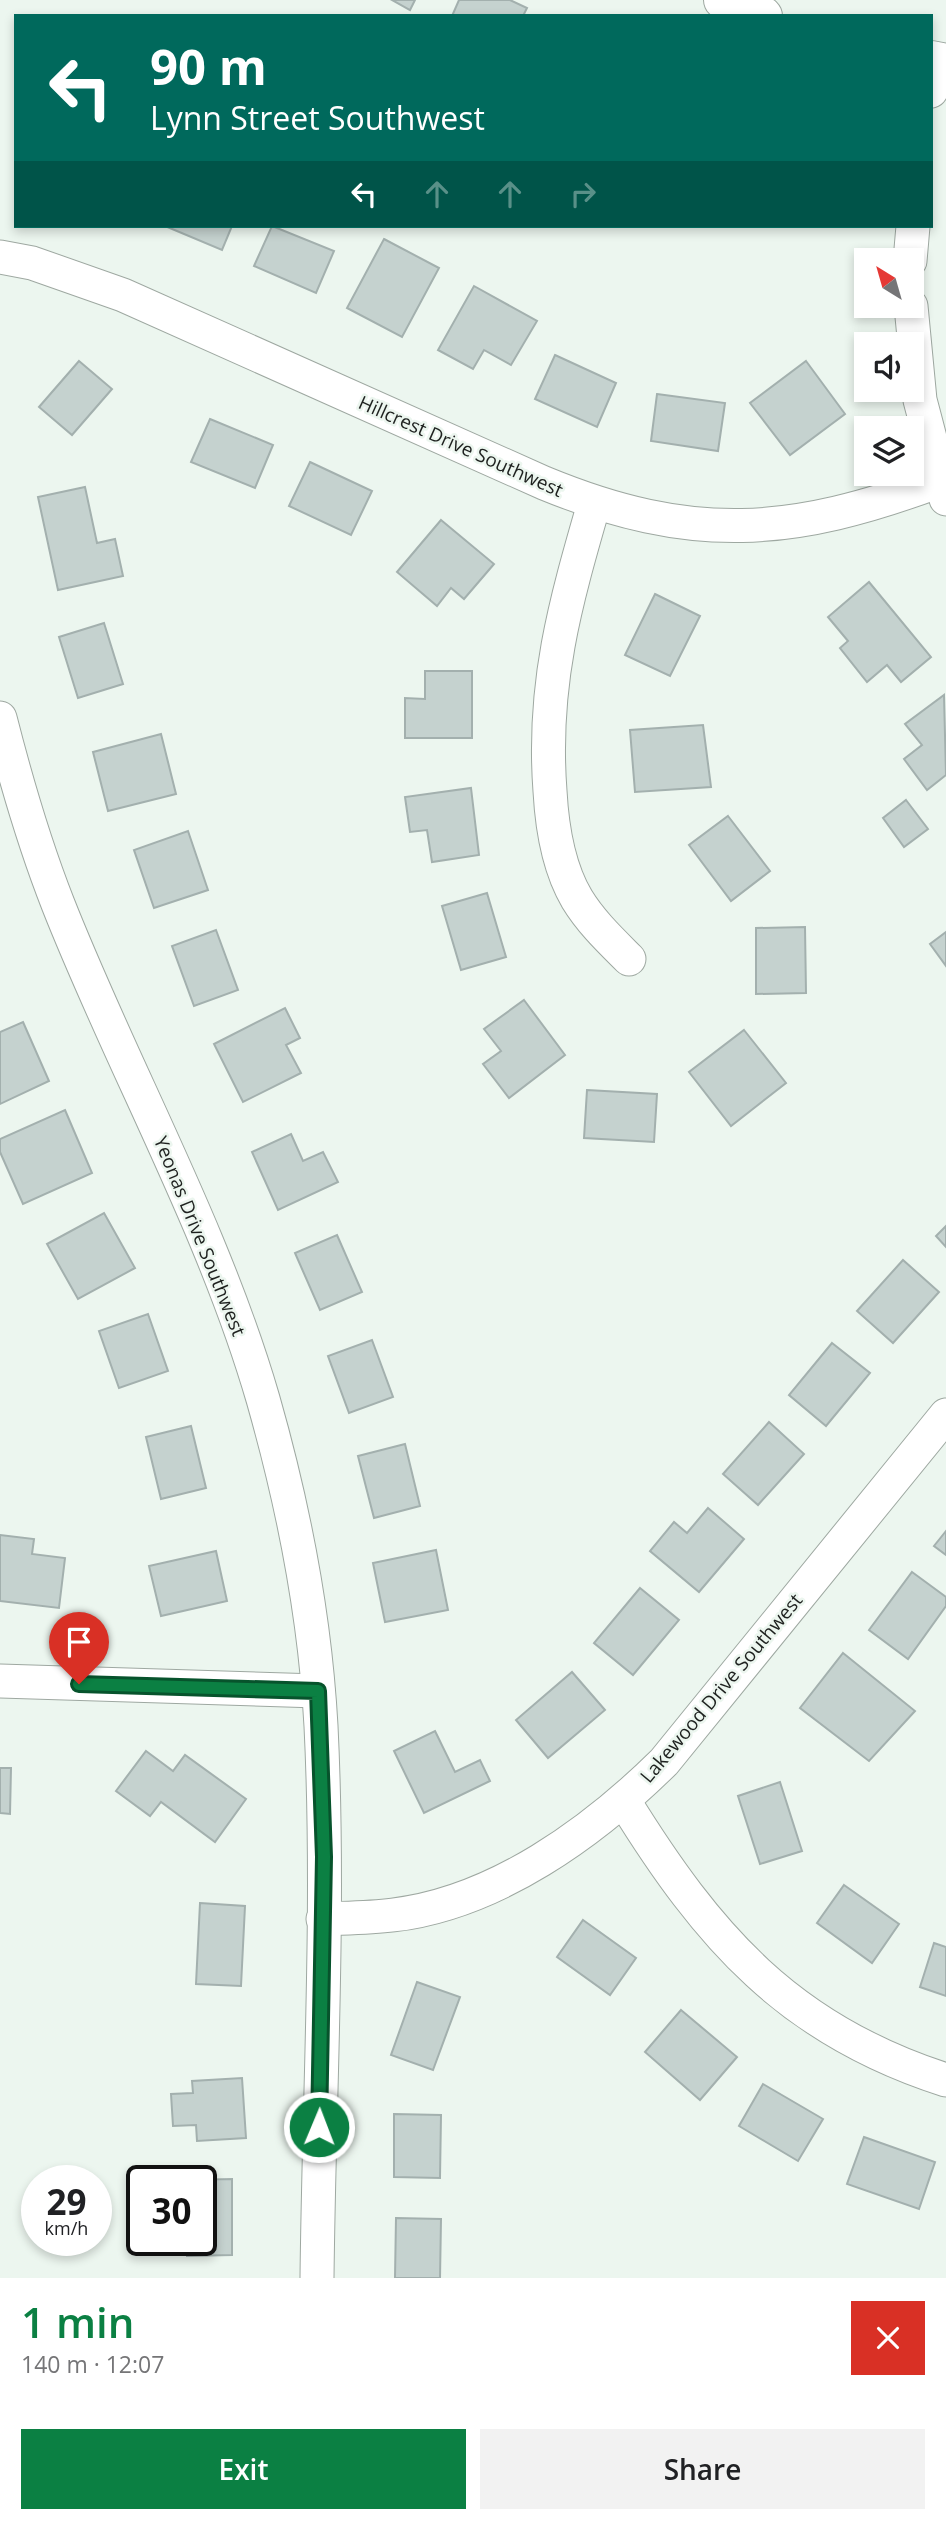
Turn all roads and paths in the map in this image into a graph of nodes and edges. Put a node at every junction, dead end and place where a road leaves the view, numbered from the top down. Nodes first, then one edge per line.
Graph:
1 (723, 0) edge
2 (758, 14) edge
3 (913, 228) edge
4 (911, 248) edge
5 (0, 257) edge
6 (912, 318) edge
7 (943, 491) edge
8 (594, 504) junction
9 (0, 718) edge
10 (629, 959) dead end
11 (946, 1415) edge
12 (0, 1681) edge
13 (318, 1691) junction
14 (624, 1801) junction
15 (323, 1919) junction
16 (946, 2080) edge
17 (317, 2278) edge

1 - 2 street
3 - 4 street
5 - 8 street, Hillcrest Drive Southwest
6 - 7 street
7 - 8 street, Hillcrest Drive Southwest
8 - 10 street
9 - 13 street, Yeonas Drive Southwest
11 - 14 street, Lakewood Drive Southwest
12 - 13 street
13 - 15 street, Yeonas Drive Southwest
14 - 15 street, Lakewood Drive Southwest
14 - 16 street
15 - 17 street, Yeonas Drive Southwest

